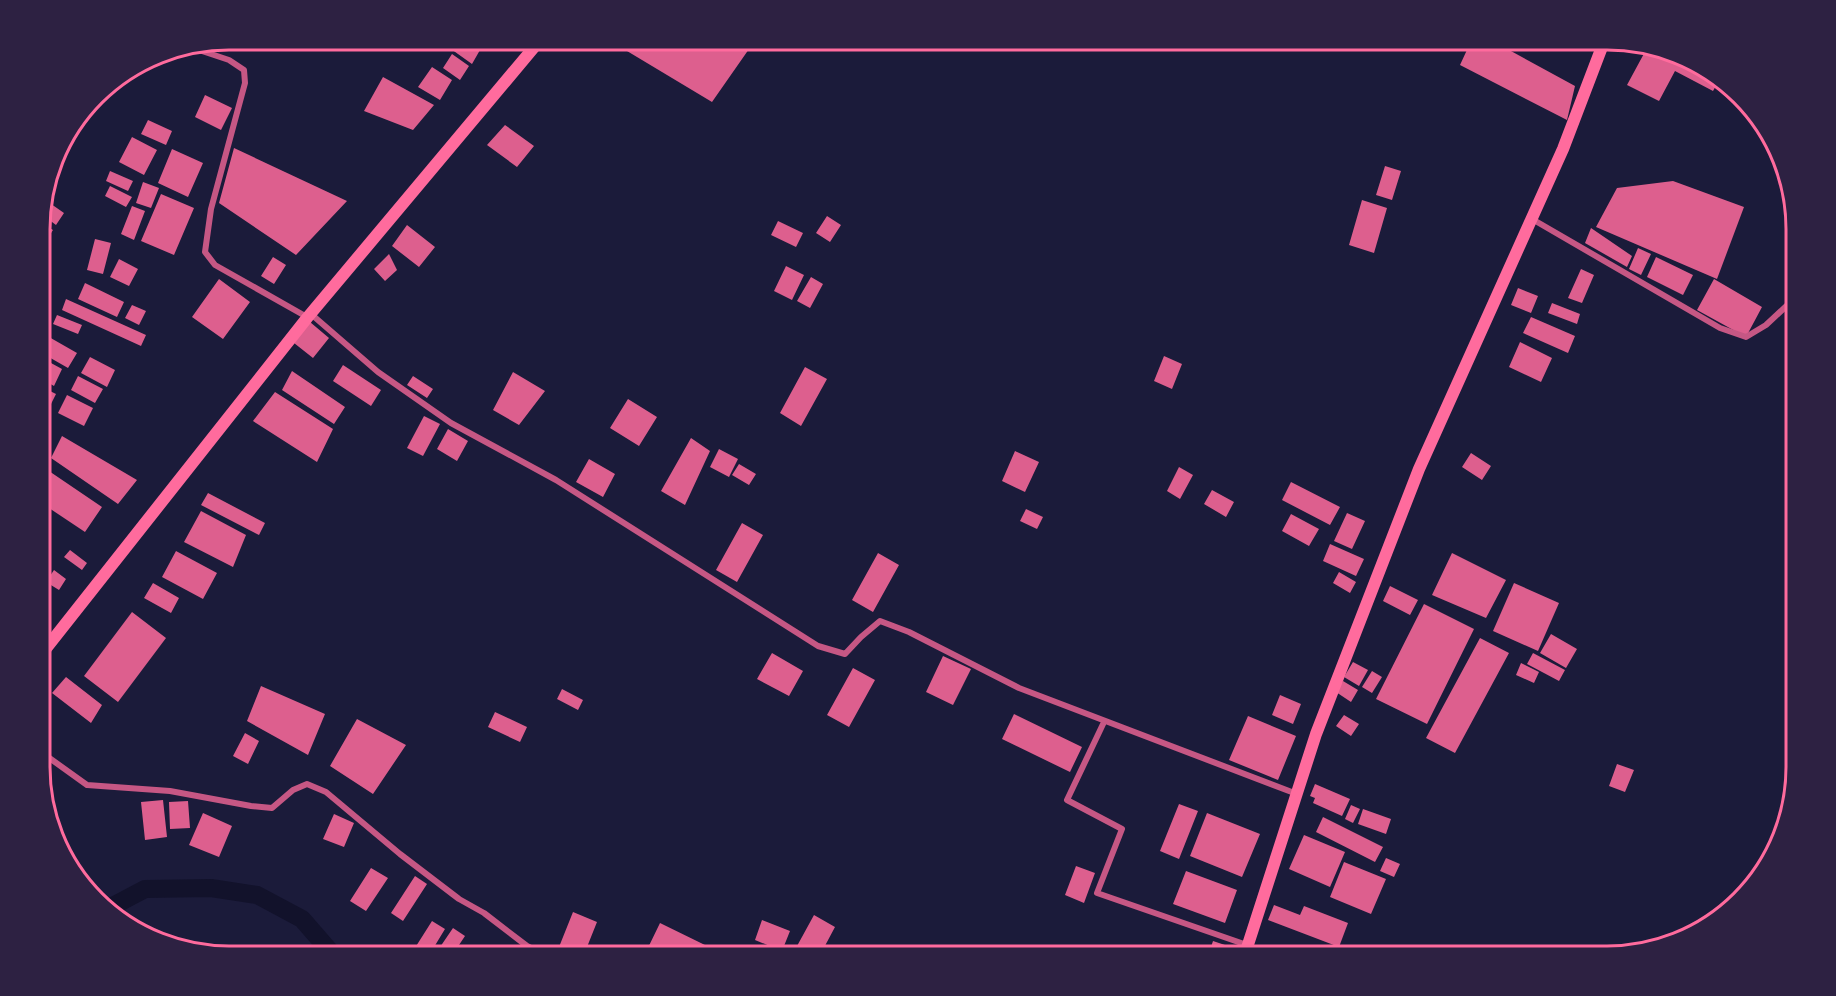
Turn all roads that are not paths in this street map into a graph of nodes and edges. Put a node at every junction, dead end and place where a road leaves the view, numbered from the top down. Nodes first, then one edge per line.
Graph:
1 (532, 50) edge
2 (1601, 50) edge
3 (204, 52) edge
4 (1532, 219) junction
5 (1786, 306) edge
6 (309, 316) junction
7 (50, 643) edge
8 (1104, 722) junction
9 (50, 758) edge
10 (1297, 794) junction
11 (527, 946) edge
12 (1233, 946) edge
13 (1248, 946) edge

1 - 6 main road
2 - 4 main road
3 - 6 street
4 - 5 street
4 - 10 main road
6 - 7 main road
6 - 8 street
8 - 10 street
8 - 12 street
9 - 11 street
10 - 13 main road

